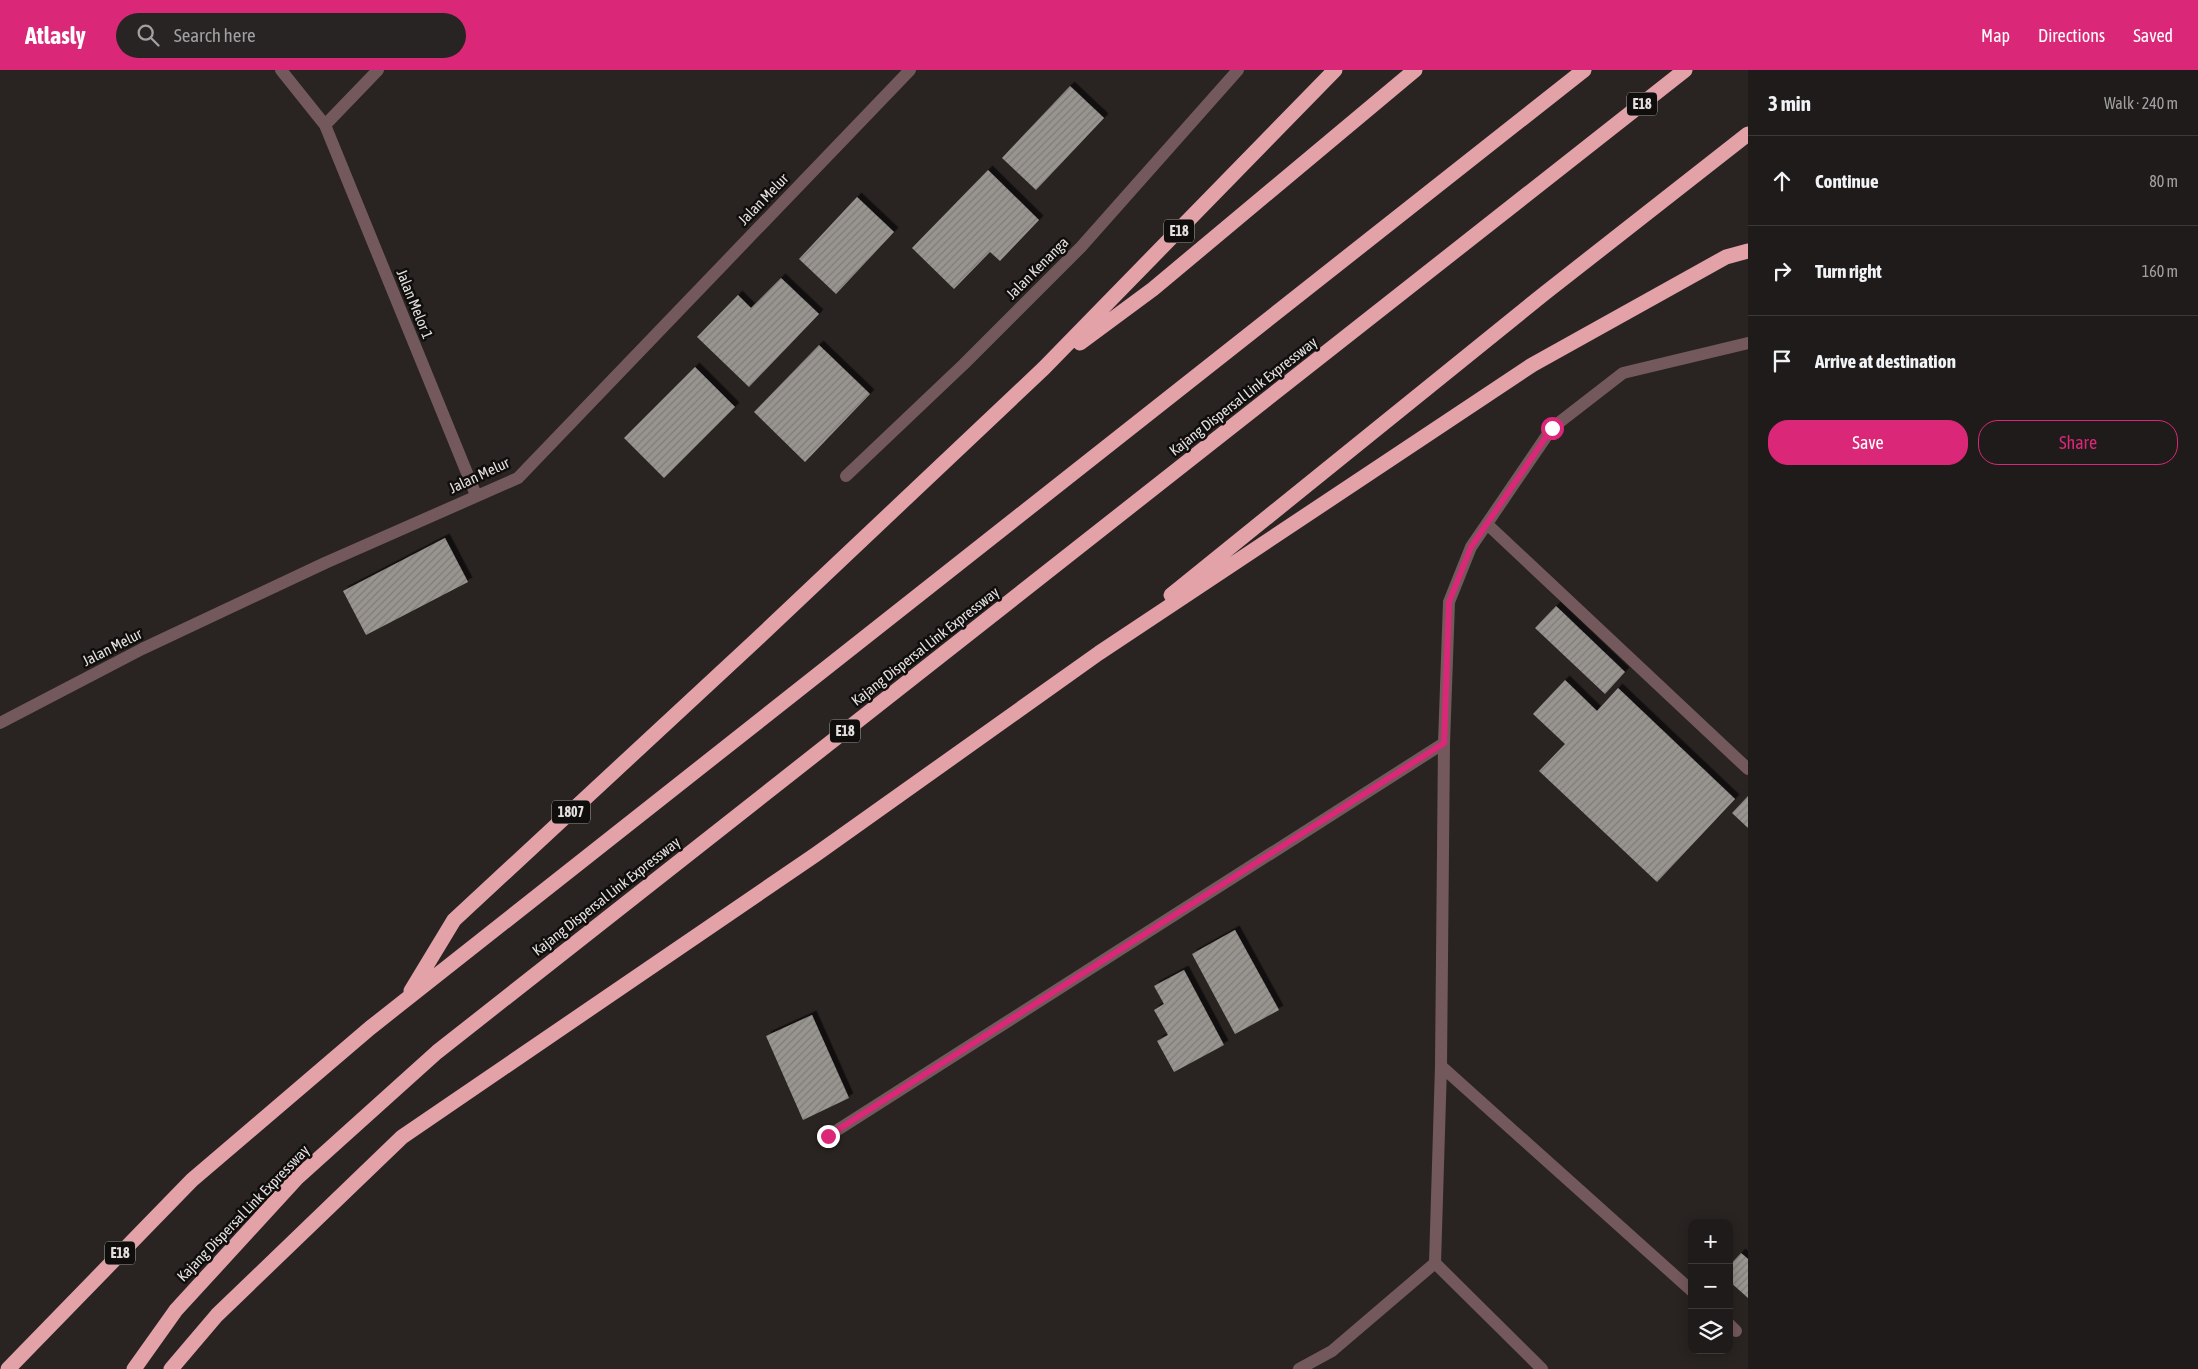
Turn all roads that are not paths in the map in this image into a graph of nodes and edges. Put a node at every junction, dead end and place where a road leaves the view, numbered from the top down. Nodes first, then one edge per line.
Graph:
1 (282, 70) edge
2 (378, 70) edge
3 (910, 70) edge
4 (1238, 70) edge
5 (1335, 70) edge
6 (1415, 70) edge
7 (1685, 70) edge
8 (1580, 73) edge
9 (325, 124) junction
10 (1748, 134) edge
11 (1748, 251) edge
12 (1748, 343) edge
13 (1044, 368) junction
14 (846, 476) dead end
15 (476, 495) junction
16 (1487, 524) junction
17 (755, 641) joint
18 (1099, 653) junction
19 (0, 724) edge
20 (1444, 743) junction
21 (1748, 769) edge
22 (406, 999) junction
23 (1441, 1066) junction
24 (828, 1136) dead end
25 (1435, 1264) junction
26 (1688, 1287) edge
27 (8, 1369) edge
28 (134, 1369) edge
29 (171, 1369) edge
30 (1299, 1369) edge
31 (1542, 1369) edge

1 - 9 street, Jalan Melor 1
2 - 9 street
3 - 15 street, Jalan Melur
4 - 14 street, Jalan Kenanga
5 - 13 highway, E18
6 - 13 highway
7 - 28 highway, Kajang Dispersal Link Expressway / E18
8 - 22 highway, E18
9 - 15 street, Jalan Melor 1
10 - 18 highway
11 - 18 highway
12 - 16 street
13 - 17 highway, E18
15 - 19 street, Jalan Melur
16 - 20 street
16 - 21 street
17 - 22 highway, 1807
18 - 29 highway
20 - 23 street
20 - 24 street
22 - 27 highway, E18
23 - 25 street
23 - 26 street
25 - 30 street
25 - 31 street

